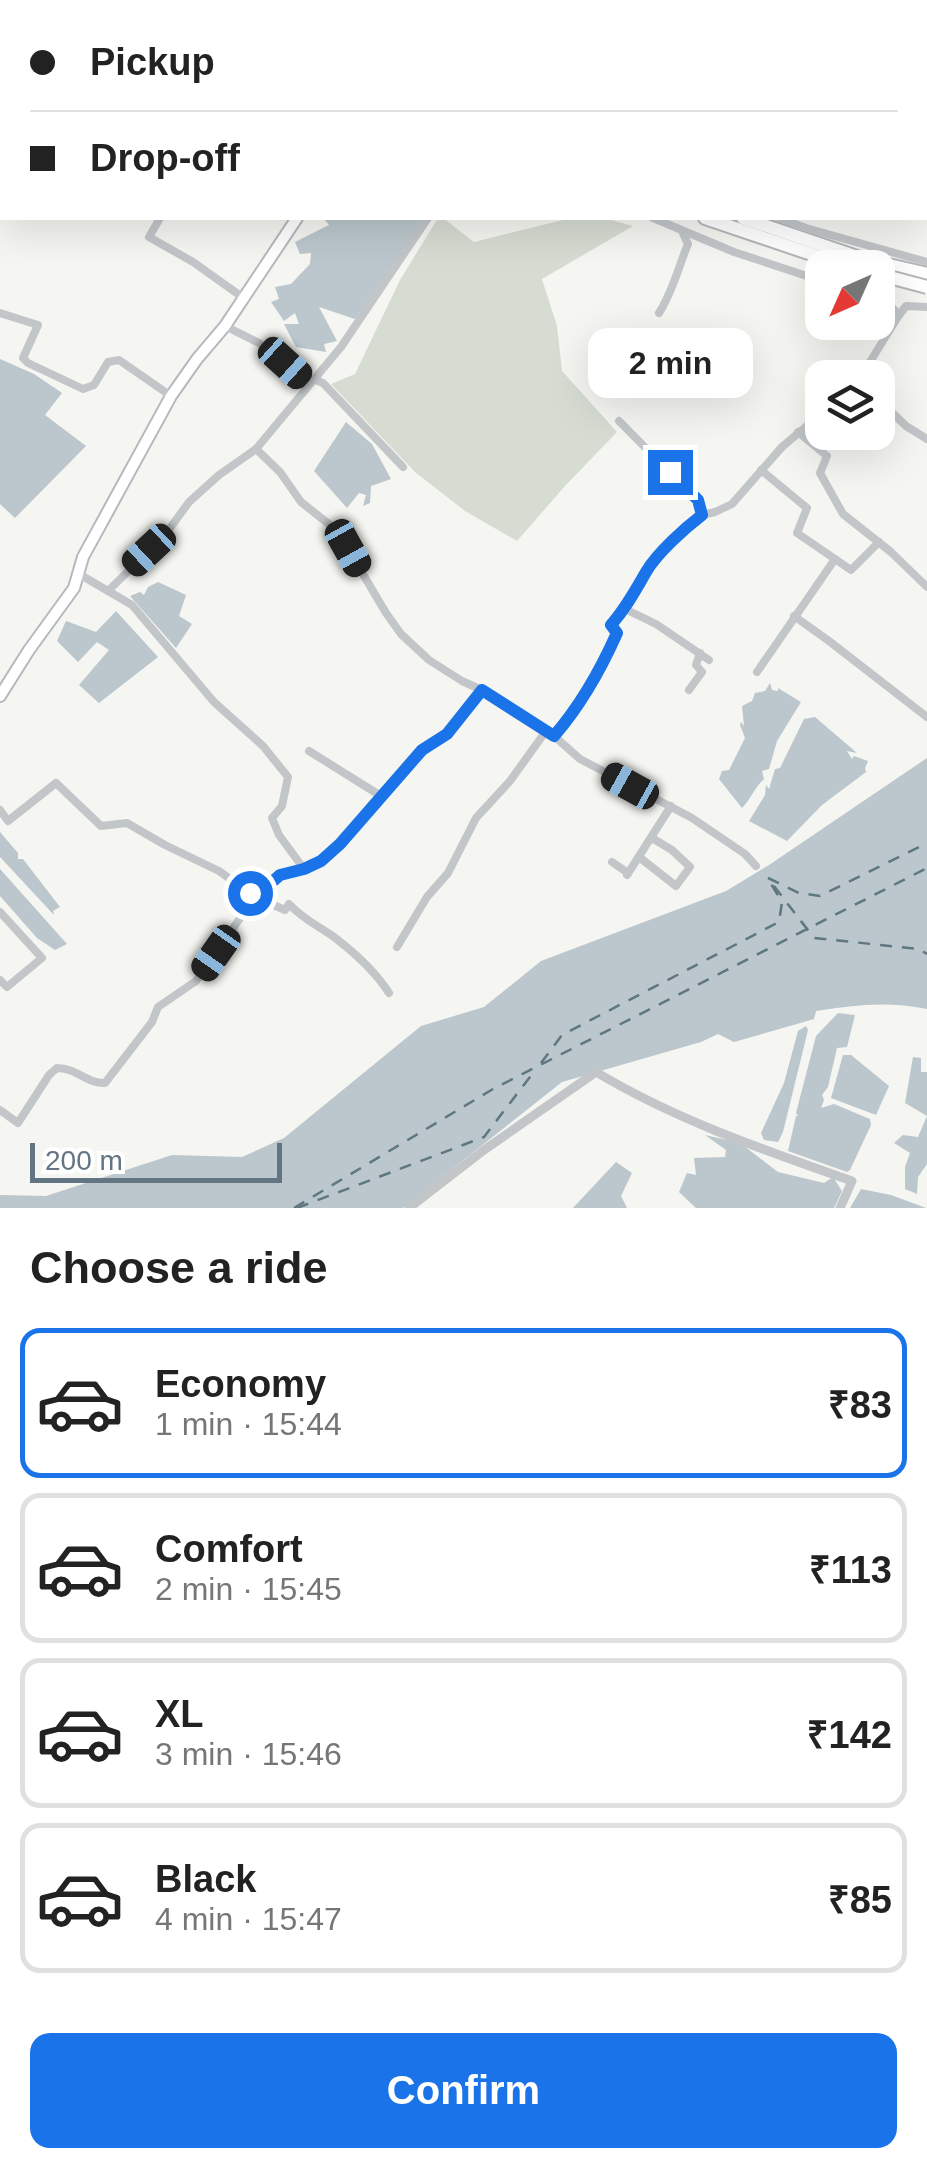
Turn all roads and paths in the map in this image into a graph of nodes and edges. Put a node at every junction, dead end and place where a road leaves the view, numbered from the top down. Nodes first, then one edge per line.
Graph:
1 (159, 220) edge
2 (296, 220) edge
3 (427, 220) edge
4 (657, 220) edge
5 (711, 220) edge
6 (749, 220) edge
7 (784, 220) edge
8 (682, 231) junction
9 (805, 252) edge
10 (927, 262) edge
11 (805, 275) edge
12 (895, 276) edge
13 (927, 280) edge
14 (244, 299) junction
15 (916, 306) junction
16 (927, 307) edge
17 (895, 311) edge
18 (659, 313) dead end
19 (0, 314) edge
20 (899, 315) junction
21 (226, 326) junction
22 (871, 360) edge
23 (312, 380) junction
24 (172, 396) junction
25 (895, 415) edge
26 (619, 421) dead end
27 (805, 426) edge
28 (798, 432) junction
29 (927, 440) edge
30 (256, 449) junction
31 (403, 467) dead end
32 (761, 470) junction
33 (702, 515) junction
34 (878, 542) junction
35 (834, 559) junction
36 (79, 574) junction
37 (927, 587) edge
38 (108, 591) junction
39 (626, 608) junction
40 (794, 616) junction
41 (700, 653) junction
42 (709, 660) dead end
43 (757, 672) dead end
44 (482, 690) junction
45 (689, 690) dead end
46 (0, 696) edge
47 (927, 717) edge
48 (550, 733) junction
49 (309, 751) dead end
50 (381, 796) junction
51 (672, 806) junction
52 (0, 810) edge
53 (652, 838) junction
54 (639, 856) junction
55 (612, 862) dead end
56 (756, 866) dead end
57 (304, 869) junction
58 (255, 897) junction
59 (0, 912) edge
60 (397, 947) dead end
61 (0, 980) edge
62 (389, 993) dead end
63 (0, 1110) edge
64 (409, 1208) edge
65 (840, 1208) edge

1 - 14 street
2 - 14 main road
3 - 23 street
4 - 8 street
5 - 9 highway
6 - 13 highway
7 - 10 street
8 - 11 street
8 - 18 street
12 - 13 highway, bridge
13 - 15 street
14 - 21 main road
15 - 16 street
15 - 20 street
17 - 20 street
19 - 24 street
20 - 22 street
21 - 23 street
21 - 24 main road
23 - 30 street
23 - 31 street
24 - 36 main road
25 - 29 street
26 - 33 street
27 - 28 street
28 - 32 street
28 - 34 street
30 - 38 street
30 - 44 street
32 - 33 street
32 - 35 street
33 - 39 street
34 - 35 street
34 - 37 street
35 - 40 street
36 - 38 street
36 - 46 main road
38 - 57 street
39 - 41 street
39 - 48 street
40 - 43 street
40 - 47 street
41 - 42 street
41 - 45 street
44 - 48 street
44 - 50 street
48 - 51 street
48 - 60 street
49 - 50 street
50 - 57 street
51 - 53 street
51 - 56 street
52 - 58 street
53 - 54 street
53 - 54 street
54 - 55 street
57 - 58 street
58 - 62 street
58 - 63 street
59 - 61 street
64 - 65 street

